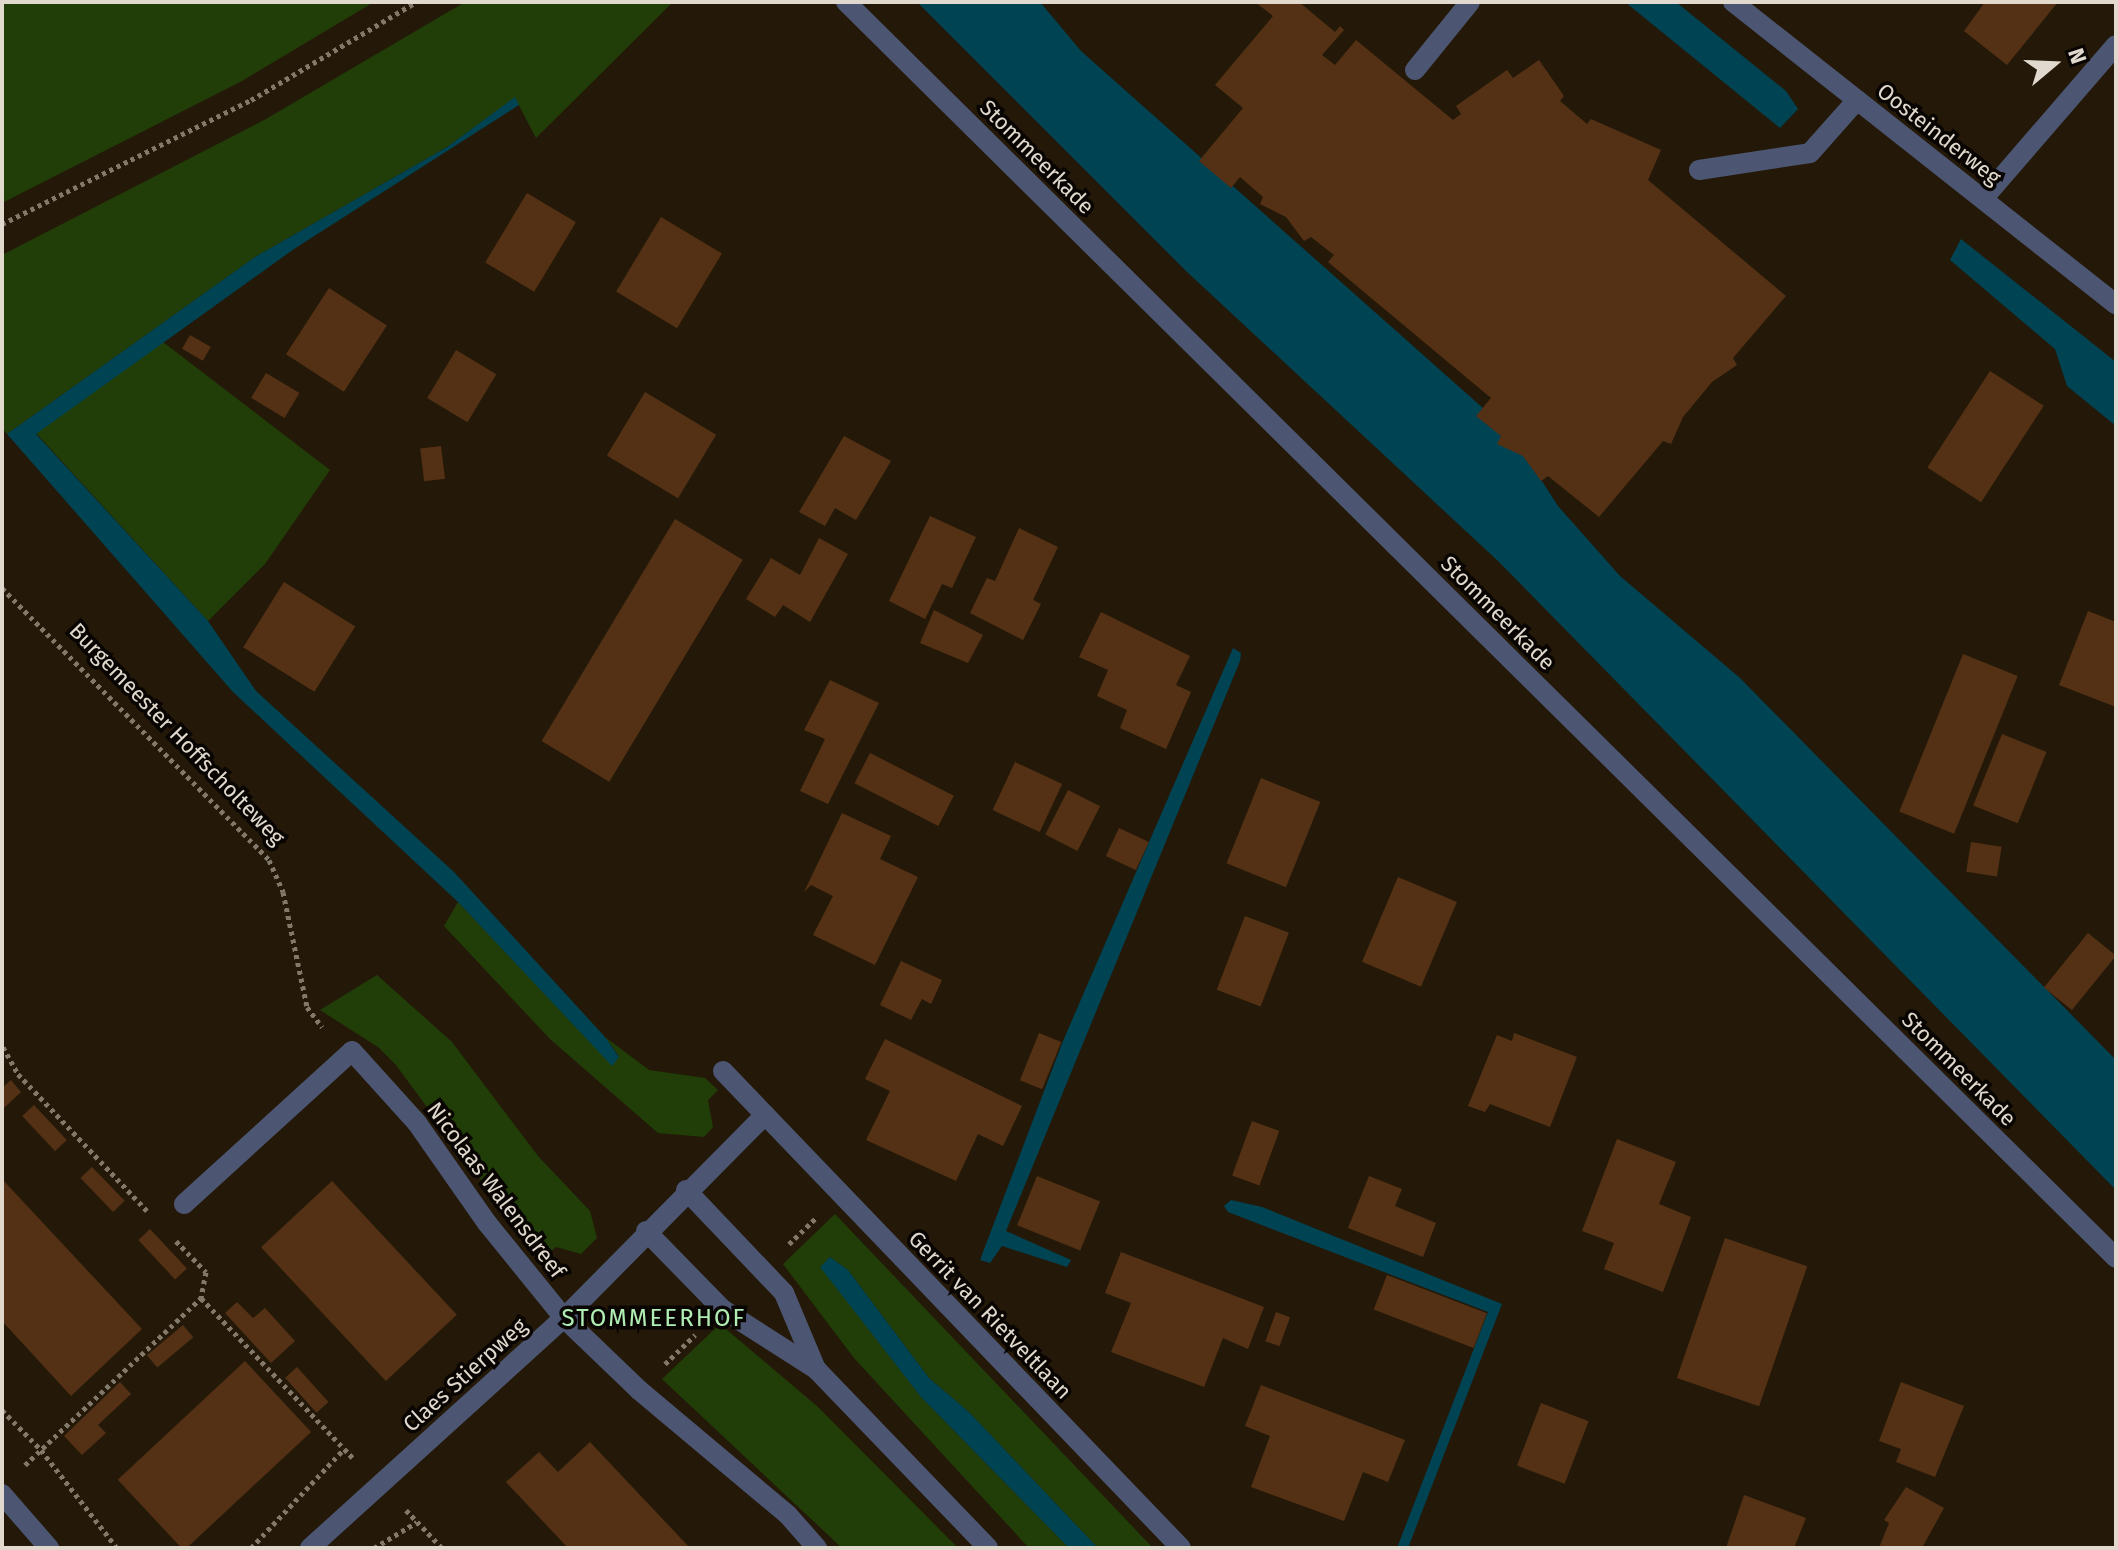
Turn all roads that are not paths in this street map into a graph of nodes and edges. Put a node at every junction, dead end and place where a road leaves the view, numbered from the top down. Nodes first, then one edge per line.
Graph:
1 (846, 2) edge
2 (1470, 2) edge
3 (1733, 2) edge
4 (2116, 45) edge
5 (1415, 70) dead end
6 (1857, 100) junction
7 (1699, 170) dead end
8 (1983, 199) junction
9 (2116, 304) edge
10 (723, 1071) dead end
11 (765, 1115) junction
12 (686, 1190) junction
13 (184, 1204) dead end
14 (646, 1231) junction
15 (2116, 1258) edge
16 (564, 1318) junction
17 (816, 1369) junction
18 (2, 1494) edge
19 (49, 1548) edge
20 (310, 1548) edge
21 (817, 1548) edge
22 (988, 1548) edge
23 (1181, 1548) edge

1 - 15 street, Stommeerkade
2 - 5 street
3 - 6 street, Oosteinderweg
4 - 8 street
6 - 7 street
6 - 8 street, Oosteinderweg
8 - 9 street, Oosteinderweg
10 - 11 street, Gerrit van Rietveltlaan
11 - 12 street
11 - 23 street, Gerrit van Rietveltlaan
12 - 14 street, Claes Stierpweg
12 - 17 street
13 - 16 street, Nicolaas Walensdreef
14 - 16 street, Claes Stierpweg
14 - 17 street
16 - 20 street, Claes Stierpweg
16 - 21 street, Nicolaas Walensdreef
17 - 22 street
18 - 19 street

